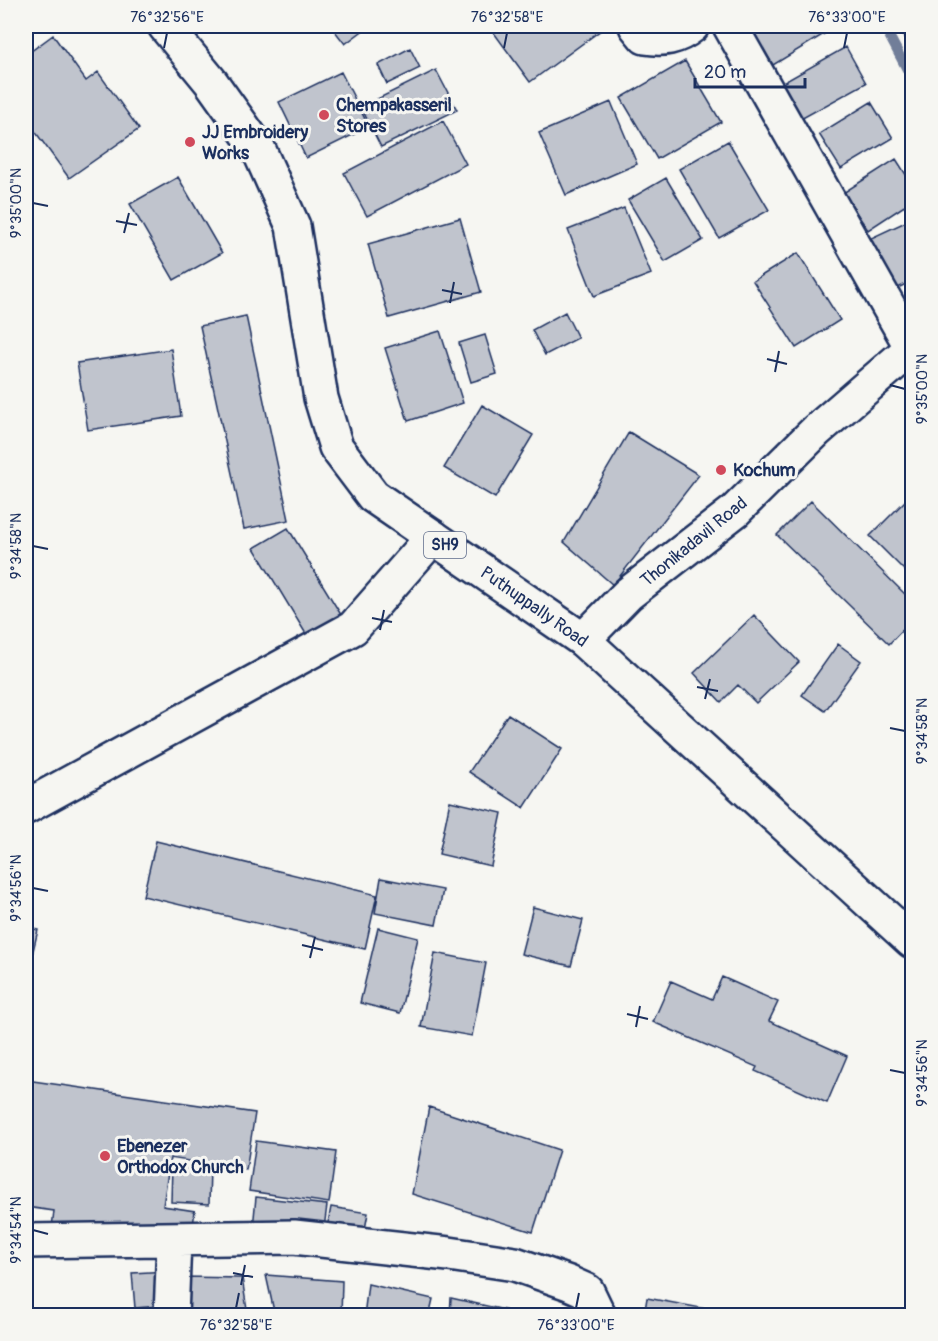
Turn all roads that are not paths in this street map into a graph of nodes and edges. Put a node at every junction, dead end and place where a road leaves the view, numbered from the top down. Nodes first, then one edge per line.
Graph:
1 (165, 26) edge
2 (636, 26) edge
3 (692, 26) edge
4 (730, 26) edge
5 (912, 348) edge
6 (433, 537) junction
7 (583, 640) junction
8 (26, 807) edge
9 (912, 941) edge
10 (174, 1240) junction
11 (26, 1241) edge
12 (171, 1316) edge
13 (599, 1316) edge

1 - 6 street, Puthuppally Road / SH9
2 - 3 street
4 - 5 street
5 - 7 street, Thonikadavil Road
6 - 7 street, Puthuppally Road / SH9
6 - 8 street
7 - 9 street, Puthuppally Road / SH9
10 - 11 street
10 - 12 street
10 - 13 street

